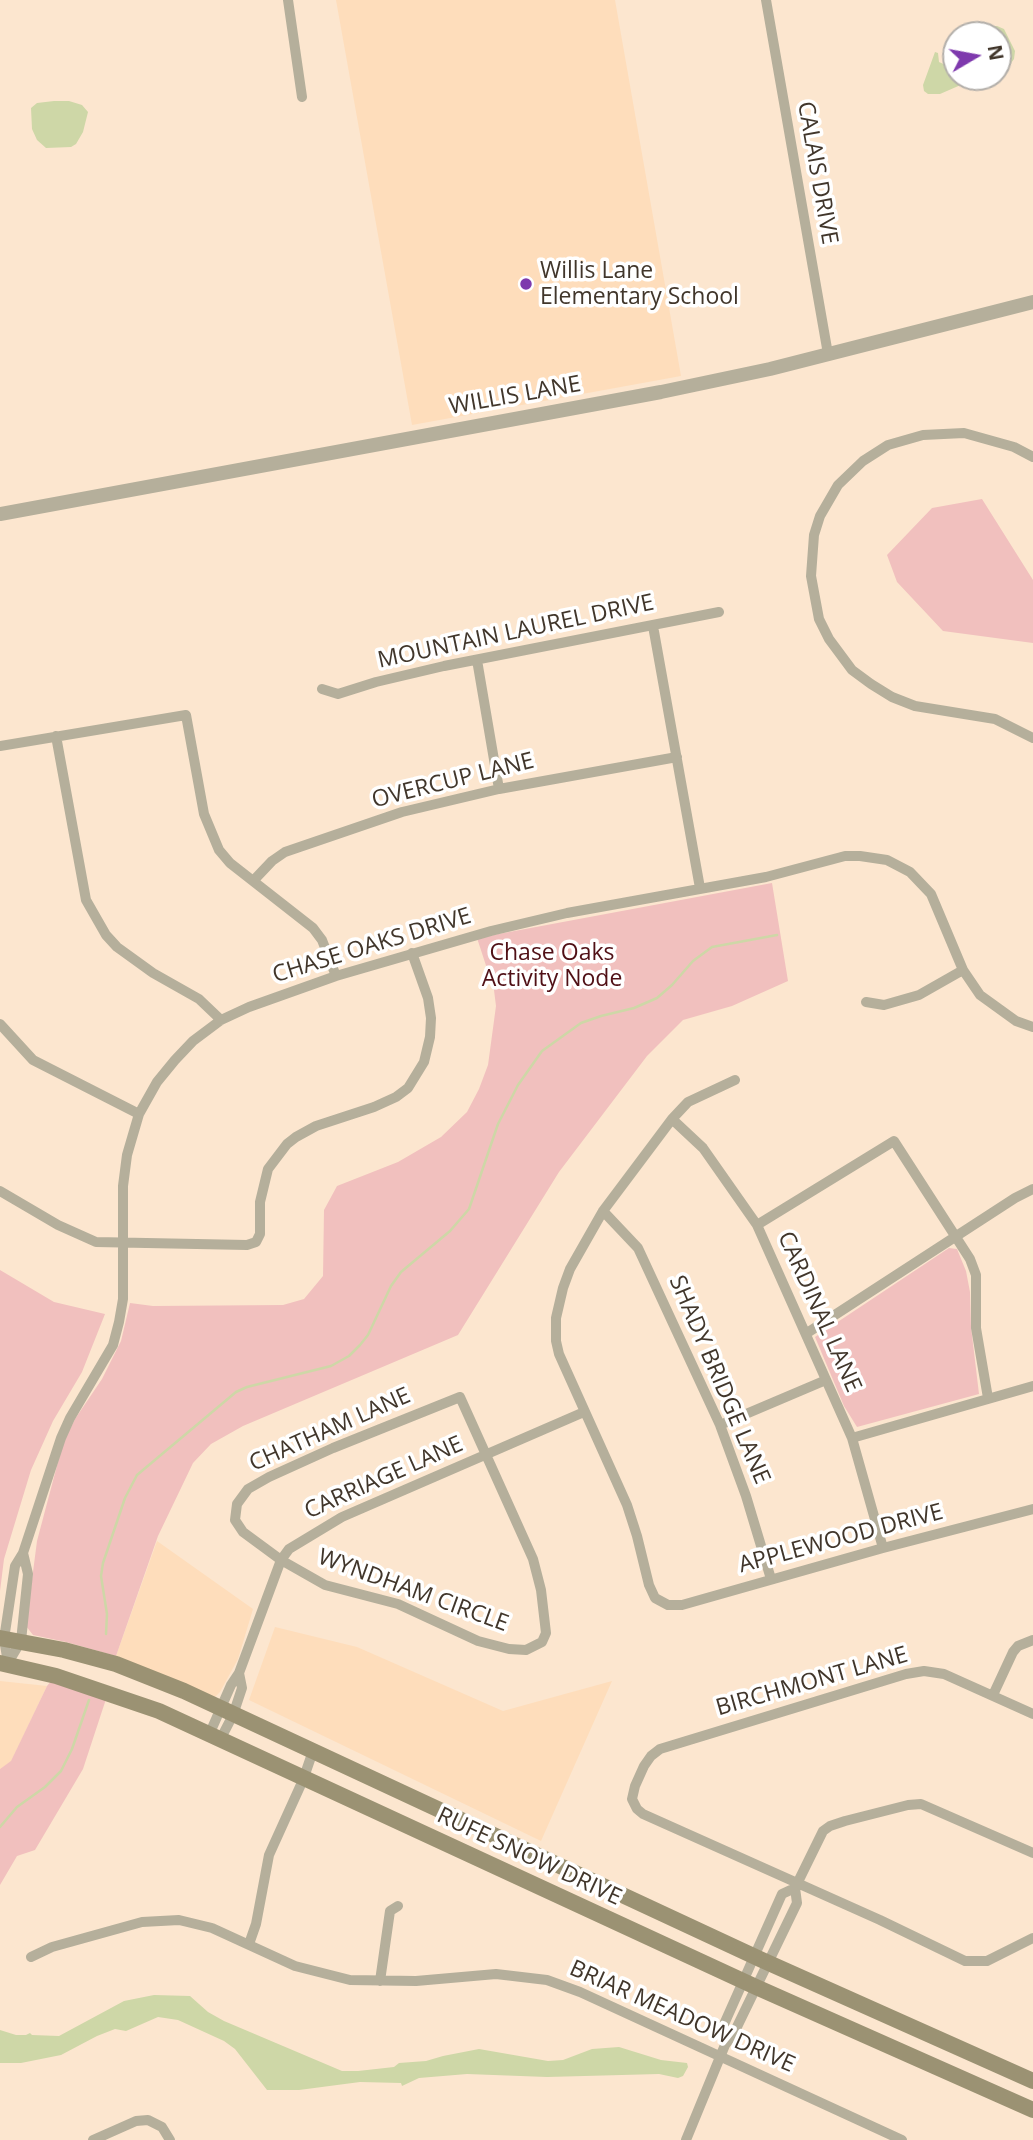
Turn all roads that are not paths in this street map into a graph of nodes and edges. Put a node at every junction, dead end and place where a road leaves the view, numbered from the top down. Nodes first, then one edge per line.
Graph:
1 (288, 0) edge
2 (766, 0) edge
3 (302, 97) dead end
4 (1033, 302) edge
5 (828, 354) junction
6 (1033, 457) edge
7 (0, 514) edge
8 (719, 611) dead end
9 (653, 626) junction
10 (477, 660) junction
11 (322, 689) dead end
12 (56, 736) junction
13 (1033, 738) edge
14 (0, 746) edge
15 (677, 757) junction
16 (499, 789) junction
17 (254, 880) junction
18 (700, 888) junction
19 (412, 953) junction
20 (962, 970) junction
21 (336, 976) junction
22 (866, 1002) dead end
23 (221, 1020) junction
24 (0, 1024) edge
25 (1033, 1027) edge
26 (735, 1080) dead end
27 (139, 1114) junction
28 (672, 1119) junction
29 (1033, 1189) edge
30 (0, 1191) edge
31 (603, 1212) junction
32 (757, 1225) junction
33 (955, 1237) junction
34 (123, 1243) junction
35 (807, 1333) junction
36 (826, 1380) junction
37 (1033, 1386) edge
38 (988, 1398) junction
39 (584, 1412) junction
40 (720, 1425) junction
41 (852, 1438) junction
42 (486, 1455) junction
43 (1033, 1509) edge
44 (883, 1548) junction
45 (23, 1553) junction
46 (281, 1560) junction
47 (771, 1579) junction
48 (2, 1639) edge
49 (1033, 1640) edge
50 (21, 1642) junction
51 (4, 1663) edge
52 (993, 1695) junction
53 (227, 1712) junction
54 (1033, 1714) edge
55 (215, 1737) junction
56 (313, 1751) junction
57 (303, 1780) junction
58 (464, 1822) junction
59 (452, 1846) junction
60 (1033, 1853) edge
61 (797, 1886) junction
62 (398, 1906) dead end
63 (1033, 1938) edge
64 (249, 1944) junction
65 (31, 1957) dead end
66 (762, 1960) junction
67 (380, 1981) junction
68 (750, 1984) junction
69 (722, 2050) junction
70 (1033, 2081) edge
71 (1033, 2110) edge
72 (93, 2140) edge
73 (170, 2140) edge
74 (686, 2140) edge
75 (902, 2140) edge

1 - 3 street
2 - 5 street, CALAIS DRIVE
4 - 5 street, WILLIS LANE
5 - 7 street, WILLIS LANE
6 - 13 street
8 - 9 street, MOUNTAIN LAUREL DRIVE
9 - 10 street, MOUNTAIN LAUREL DRIVE
9 - 15 street
10 - 11 street, MOUNTAIN LAUREL DRIVE
10 - 16 street
12 - 14 street
12 - 17 street
12 - 23 street
15 - 16 street, OVERCUP LANE
15 - 18 street
16 - 17 street, OVERCUP LANE
17 - 21 street
18 - 19 street, CHASE OAKS DRIVE
18 - 20 street, CHASE OAKS DRIVE
19 - 21 street, CHASE OAKS DRIVE
19 - 34 street
20 - 22 street
20 - 25 street, CHASE OAKS DRIVE
21 - 23 street, CHASE OAKS DRIVE
23 - 27 street, CHASE OAKS DRIVE
24 - 27 street
26 - 28 street
27 - 34 street, CHASE OAKS DRIVE
28 - 31 street
28 - 32 street, CARDINAL LANE
29 - 33 street
30 - 34 street
31 - 39 street
31 - 40 street, SHADY BRIDGE LANE
32 - 33 street
32 - 35 street, CARDINAL LANE
33 - 35 street
33 - 38 street
34 - 45 street, CHASE OAKS DRIVE
35 - 36 street, CARDINAL LANE
36 - 40 street
36 - 41 street, CARDINAL LANE
37 - 38 street
38 - 41 street
39 - 42 street, CARRIAGE LANE
39 - 47 street, APPLEWOOD DRIVE
40 - 47 street, SHADY BRIDGE LANE
41 - 44 street, CARDINAL LANE
42 - 46 street, CARRIAGE LANE
42 - 46 street, CHATHAM LANE
42 - 46 street, WYNDHAM CIRCLE
43 - 44 street, APPLEWOOD DRIVE
44 - 47 street, APPLEWOOD DRIVE
45 - 48 street, CHASE OAKS DRIVE
45 - 50 street, CHASE OAKS DRIVE
46 - 53 street, CARRIAGE LANE
48 - 50 main road, RUFE SNOW DRIVE
48 - 51 street, CHASE OAKS DRIVE
49 - 52 street
50 - 51 street, CHASE OAKS DRIVE
50 - 53 main road, RUFE SNOW DRIVE
51 - 55 main road, RUFE SNOW DRIVE
52 - 54 street, BIRCHMONT LANE
52 - 61 street, BIRCHMONT LANE
53 - 55 street, CARRIAGE LANE
53 - 56 main road, RUFE SNOW DRIVE
55 - 57 main road, RUFE SNOW DRIVE
56 - 57 street
56 - 58 main road, RUFE SNOW DRIVE
57 - 59 main road, RUFE SNOW DRIVE
57 - 64 street
58 - 59 main road
58 - 66 main road, RUFE SNOW DRIVE
59 - 68 main road, RUFE SNOW DRIVE
60 - 61 street
61 - 63 street
61 - 66 street
61 - 66 street
62 - 67 street
64 - 65 street, BRIAR MEADOW DRIVE
64 - 67 street, BRIAR MEADOW DRIVE
66 - 68 street
66 - 70 main road, RUFE SNOW DRIVE
67 - 69 street, BRIAR MEADOW DRIVE
68 - 69 street
68 - 71 main road, RUFE SNOW DRIVE
69 - 74 street
69 - 75 street, BRIAR MEADOW DRIVE
72 - 73 street

